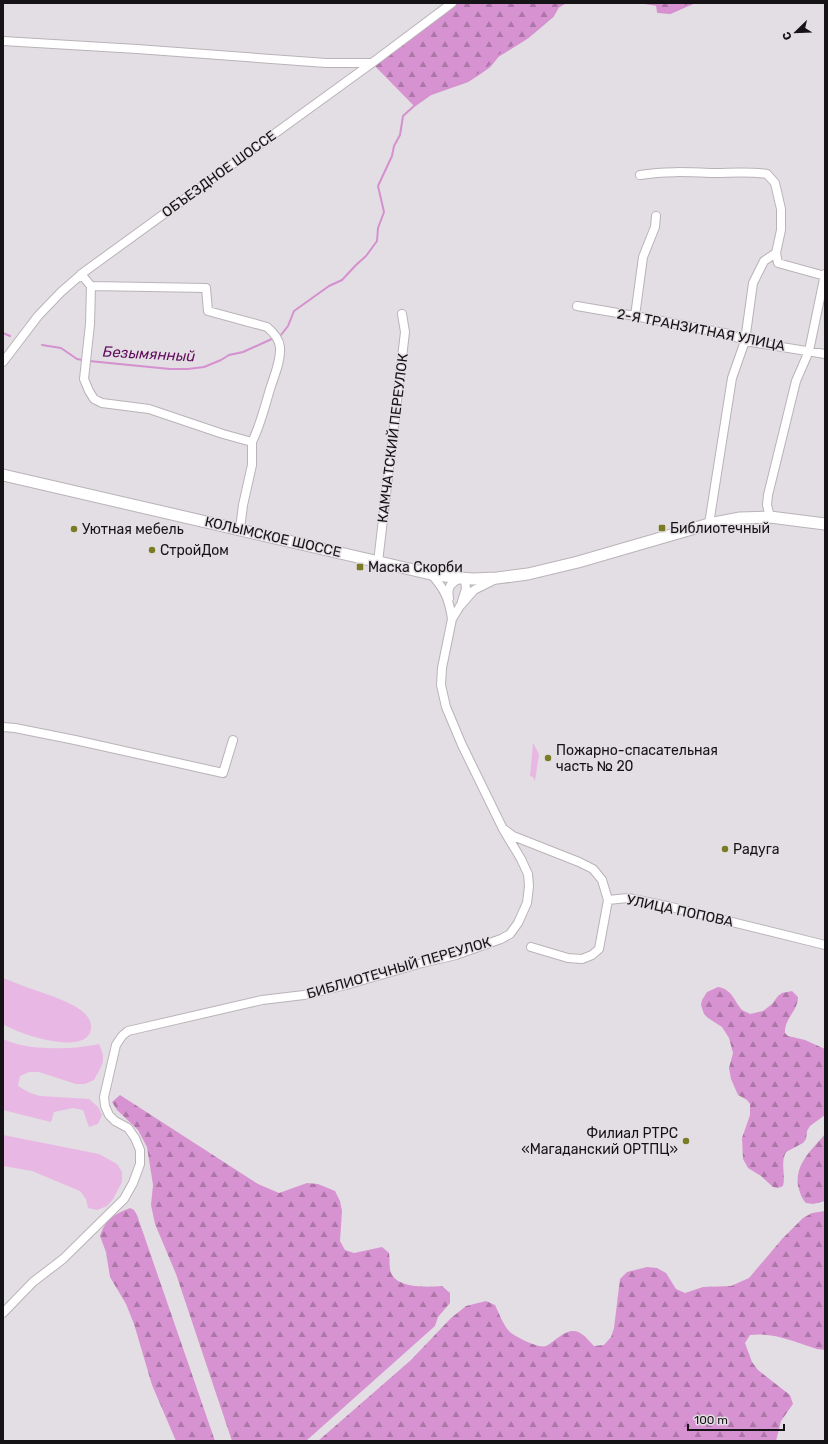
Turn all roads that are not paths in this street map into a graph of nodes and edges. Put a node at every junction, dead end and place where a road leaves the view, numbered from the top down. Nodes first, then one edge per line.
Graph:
1 (452, 3) edge
2 (3, 41) edge
3 (372, 63) junction
4 (640, 175) dead end
5 (656, 216) dead end
6 (776, 252) junction
7 (81, 274) junction
8 (825, 275) edge
9 (91, 286) junction
10 (577, 306) dead end
11 (402, 314) dead end
12 (635, 316) junction
13 (745, 341) junction
14 (809, 351) junction
15 (825, 354) edge
16 (3, 362) edge
17 (252, 442) junction
18 (3, 475) edge
19 (770, 517) junction
20 (709, 524) junction
21 (825, 524) edge
22 (240, 529) junction
23 (378, 562) junction
24 (431, 574) junction
25 (462, 578) junction
26 (497, 578) junction
27 (449, 602) junction
28 (460, 606) junction
29 (452, 619) junction
30 (3, 727) edge
31 (233, 740) dead end
32 (503, 829) junction
33 (608, 900) junction
34 (825, 945) edge
35 (531, 947) dead end
36 (3, 1313) edge

1 - 3 street, ОБЪЕЗДНОЕ ШОССЕ
2 - 3 street
3 - 7 street, ОБЪЕЗДНОЕ ШОССЕ
4 - 6 street
5 - 12 street
6 - 8 street
6 - 13 street
7 - 9 street
7 - 16 street, ОБЪЕЗДНОЕ ШОССЕ
8 - 14 street
9 - 17 street
9 - 17 street
10 - 12 street, 2-Я ТРАНЗИТНАЯ УЛИЦА
11 - 23 street, КАМЧАТСКИЙ ПЕРЕУЛОК
12 - 13 street, 2-Я ТРАНЗИТНАЯ УЛИЦА
13 - 14 street, 2-Я ТРАНЗИТНАЯ УЛИЦА
13 - 20 street
14 - 15 street, 2-Я ТРАНЗИТНАЯ УЛИЦА
14 - 19 street
17 - 22 street
18 - 22 highway, КОЛЫМСКОЕ ШОССЕ
19 - 20 highway, КОЛЫМСКОЕ ШОССЕ
19 - 21 highway, КОЛЫМСКОЕ ШОССЕ
20 - 26 highway, КОЛЫМСКОЕ ШОССЕ
22 - 23 highway, КОЛЫМСКОЕ ШОССЕ
23 - 24 highway, КОЛЫМСКОЕ ШОССЕ
24 - 25 highway, КОЛЫМСКОЕ ШОССЕ
24 - 27 street, БИБЛИОТЕЧНЫЙ ПЕРЕУЛОК
25 - 26 highway, КОЛЫМСКОЕ ШОССЕ
25 - 27 street
25 - 28 street
26 - 28 street, БИБЛИОТЕЧНЫЙ ПЕРЕУЛОК
27 - 29 street, БИБЛИОТЕЧНЫЙ ПЕРЕУЛОК
28 - 29 street, БИБЛИОТЕЧНЫЙ ПЕРЕУЛОК
29 - 32 street, БИБЛИОТЕЧНЫЙ ПЕРЕУЛОК
30 - 31 street
32 - 33 street
32 - 36 street, БИБЛИОТЕЧНЫЙ ПЕРЕУЛОК
33 - 34 street, УЛИЦА ПОПОВА
33 - 35 street, УЛИЦА ПОПОВА

